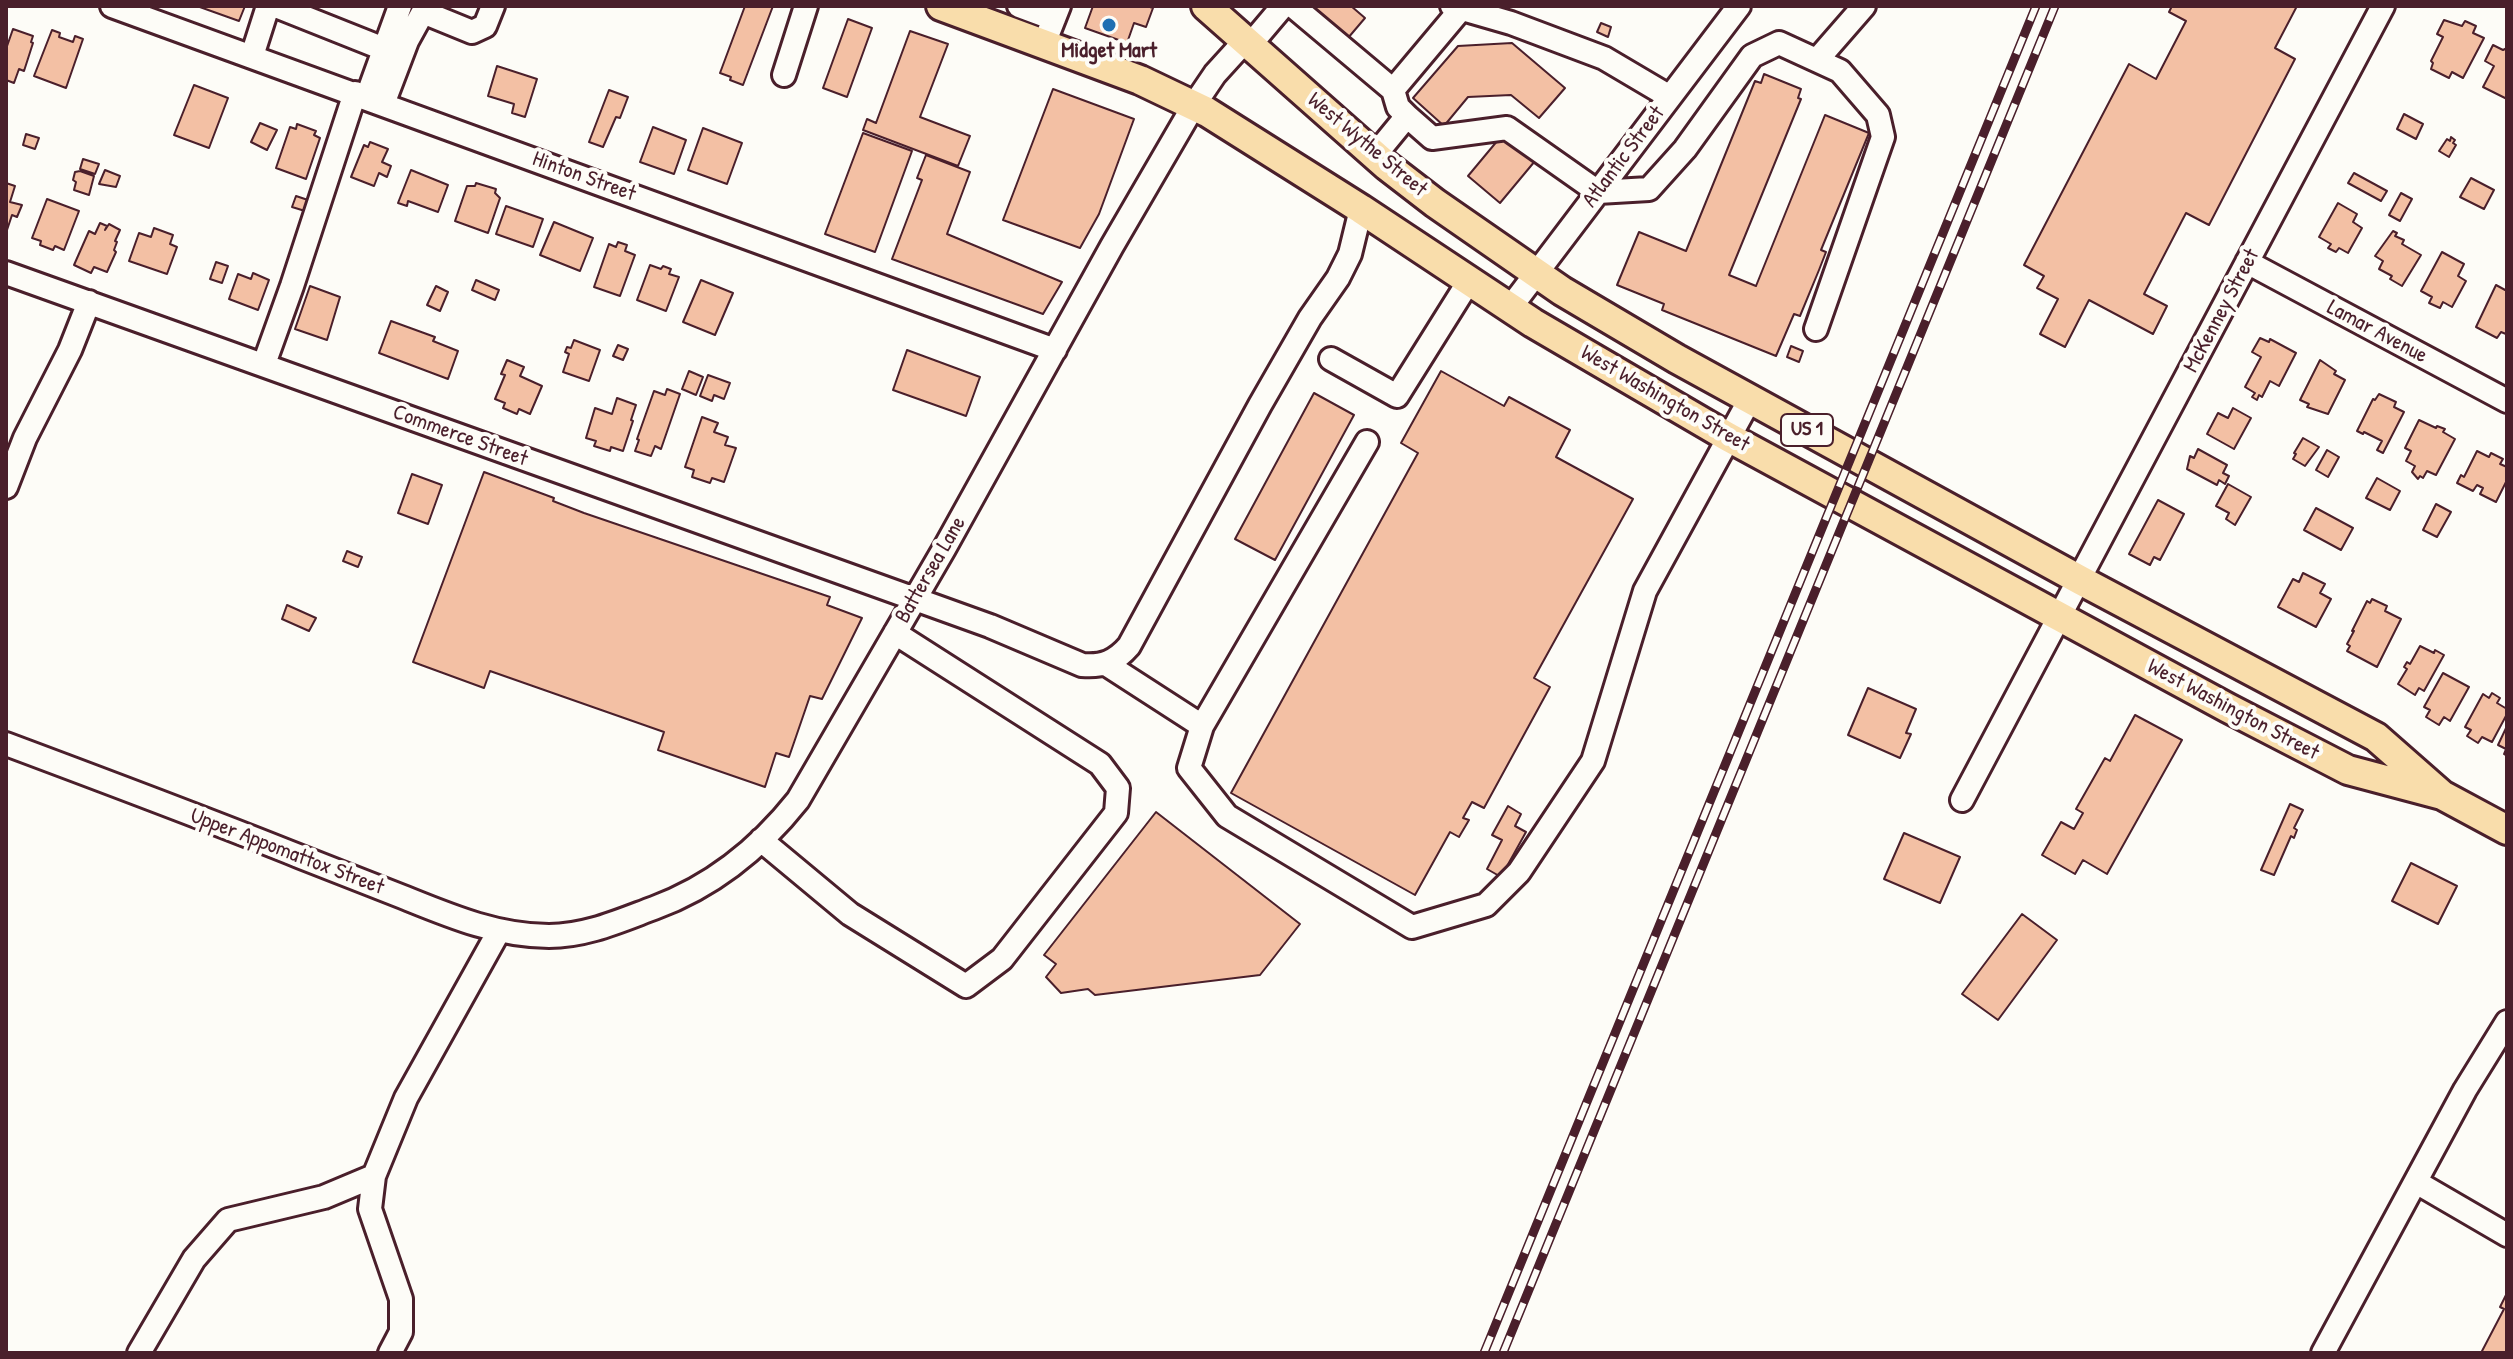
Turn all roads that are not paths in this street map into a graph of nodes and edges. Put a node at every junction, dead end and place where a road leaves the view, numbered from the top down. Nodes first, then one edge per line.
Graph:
1 (112, 6) edge
2 (268, 6) edge
3 (276, 6) edge
4 (400, 6) edge
5 (493, 6) edge
6 (806, 6) edge
7 (941, 6) edge
8 (1019, 6) edge
9 (1206, 6) edge
10 (1283, 6) edge
11 (1293, 6) edge
12 (1739, 6) edge
13 (1864, 6) edge
14 (2383, 6) edge
15 (1457, 7) edge
16 (424, 9) edge
17 (983, 13) edge
18 (1052, 23) edge
19 (1247, 43) junction
20 (384, 49) junction
21 (252, 56) junction
22 (1817, 60) junction
23 (784, 75) dead end
24 (1393, 90) junction
25 (1670, 97) junction
26 (369, 98) junction
27 (1194, 105) junction
28 (1407, 116) junction
29 (1375, 155) junction
30 (1598, 192) junction
31 (1361, 209) junction
32 (2247, 262) junction
33 (6, 273) edge
34 (1536, 274) junction
35 (1469, 281) junction
36 (89, 302) junction
37 (1510, 308) junction
38 (1816, 329) dead end
39 (1055, 350) junction
40 (1331, 359) dead end
41 (264, 364) junction
42 (1750, 399) junction
43 (2507, 401) edge
44 (1728, 437) junction
45 (1367, 442) dead end
46 (6, 487) edge
47 (2080, 580) junction
48 (915, 599) junction
49 (2061, 617) junction
50 (895, 633) junction
51 (1106, 664) junction
52 (1202, 726) junction
53 (6, 744) edge
54 (2442, 795) junction
55 (1962, 800) dead end
56 (2507, 830) edge
57 (761, 840) junction
58 (499, 931) junction
59 (573, 934) joint
60 (2507, 1022) edge
61 (374, 1176) junction
62 (2416, 1182) junction
63 (2507, 1235) edge
64 (139, 1353) edge
65 (390, 1353) edge
66 (2323, 1353) edge

1 - 21 street, Hinton Street
2 - 21 street
3 - 20 street
4 - 20 street
5 - 16 street
6 - 23 street
7 - 17 main road, West Washington Street / US 1
8 - 18 street
9 - 19 main road, West Wythe Street / US 1
10 - 19 street, Battersea Lane
11 - 24 street
12 - 25 street, Atlantic Street
13 - 22 street
14 - 32 street, McKenney Street
15 - 24 street
15 - 25 street
16 - 26 street
17 - 18 main road, West Washington Street / US 1
18 - 27 main road, West Washington Street / US 1
19 - 27 street, Battersea Lane
19 - 29 main road, West Wythe Street / US 1
20 - 26 street
21 - 26 street, Hinton Street
22 - 30 street
22 - 38 street
24 - 28 street
25 - 30 street, Atlantic Street
26 - 39 street, Hinton Street
26 - 41 street
27 - 31 main road, West Washington Street / US 1
27 - 39 street, Battersea Lane
28 - 29 street
28 - 30 street
29 - 34 main road, West Wythe Street / US 1
30 - 34 street, Atlantic Street
31 - 35 main road, West Washington Street / US 1
31 - 51 street
32 - 43 street, Lamar Avenue
32 - 47 street, McKenney Street
33 - 36 street, Commerce Street
34 - 37 street, Atlantic Street
34 - 42 main road, West Washington Street / US 1
35 - 37 main road, West Washington Street / US 1
35 - 40 street
36 - 41 street, Commerce Street
36 - 46 street
37 - 44 main road, West Washington Street / US 1
39 - 48 street, Battersea Lane
41 - 48 street, Commerce Street
42 - 44 street
42 - 47 main road, West Washington Street / US 1
44 - 49 main road, West Washington Street / US 1
44 - 52 street
45 - 52 street
47 - 49 street, McKenney Street
47 - 54 main road, West Washington Street / US 1
48 - 50 street, Battersea Lane
48 - 51 street, Commerce Street
49 - 54 main road, West Washington Street / US 1
49 - 55 street, McKenney Street
50 - 57 street, Battersea Lane
50 - 57 street
51 - 52 street
53 - 58 street, Upper Appomattox Street
54 - 56 main road, West Washington Street / US 1
57 - 59 street, Battersea Lane
58 - 59 street, Upper Appomattox Street
58 - 61 street
60 - 62 street
61 - 64 street
61 - 65 street
62 - 63 street
62 - 66 street

